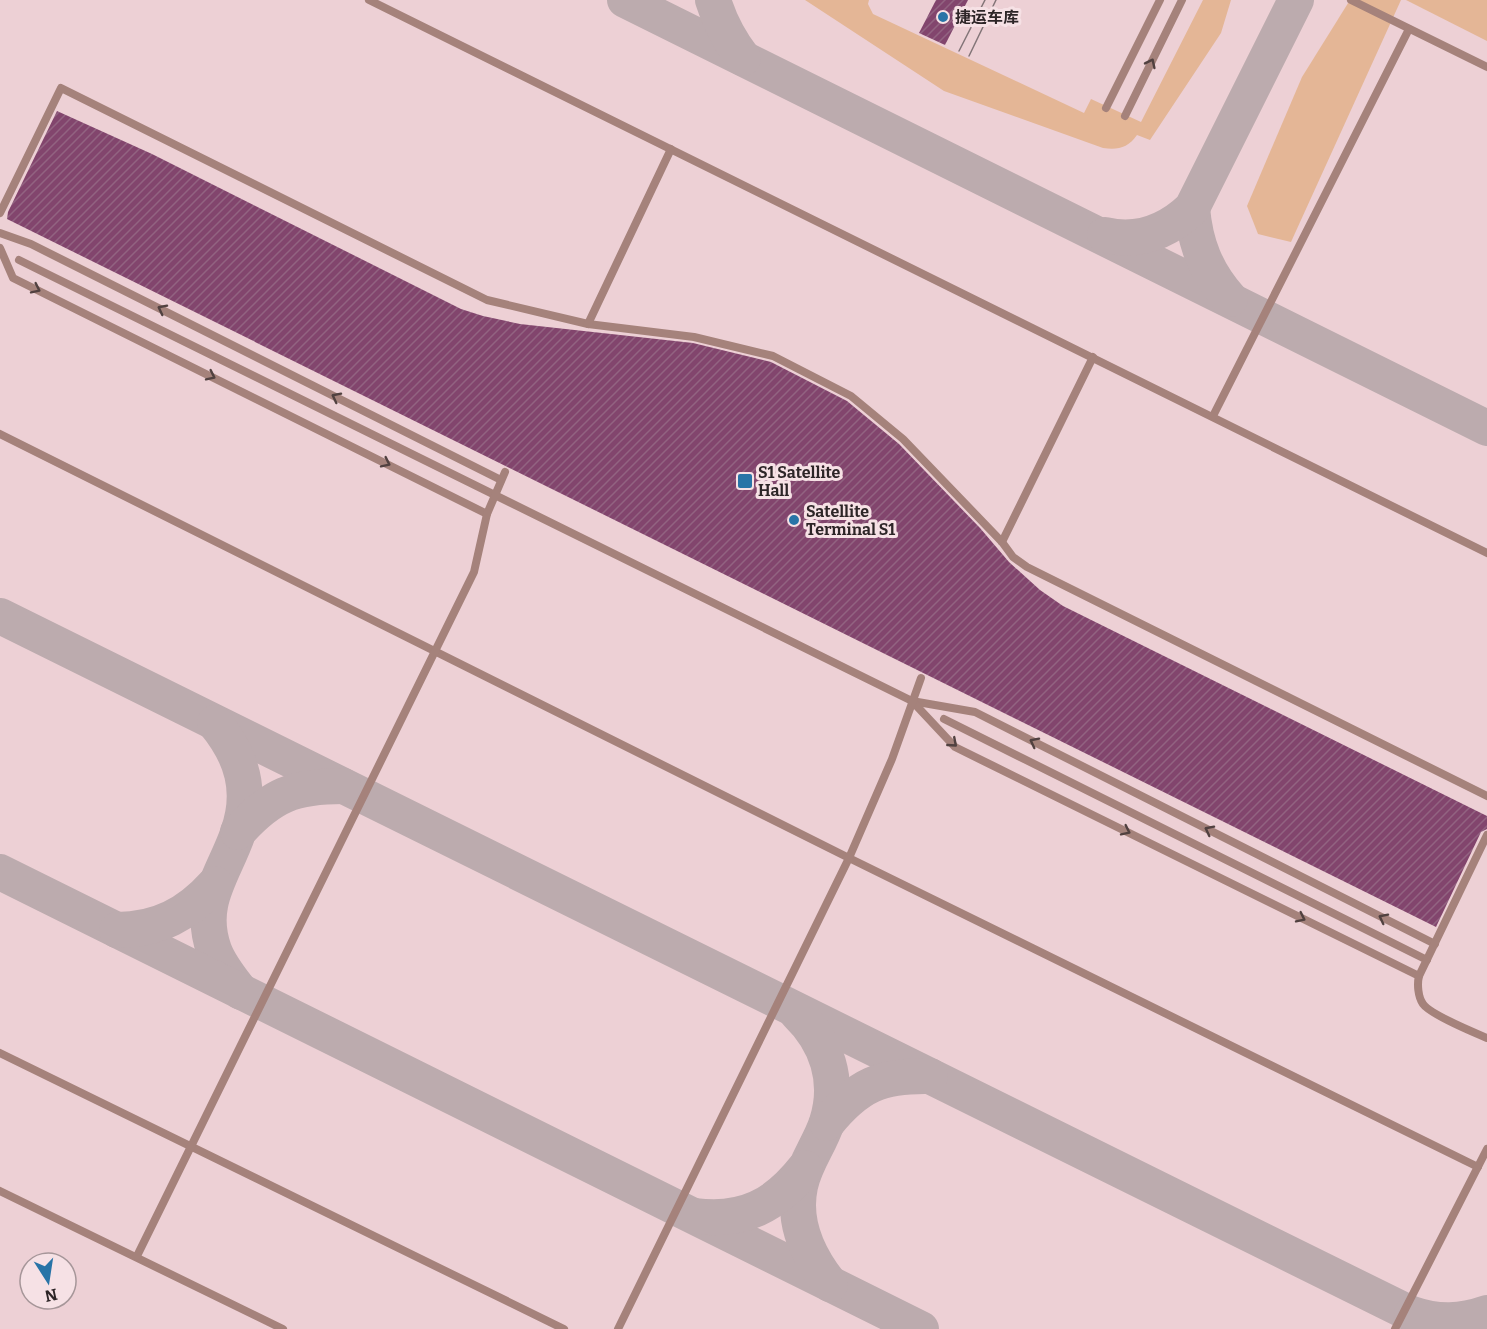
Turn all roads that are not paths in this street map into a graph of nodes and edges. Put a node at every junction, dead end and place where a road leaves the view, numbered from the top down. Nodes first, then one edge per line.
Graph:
1 (369, 0) edge
2 (1160, 0) edge
3 (1182, 0) edge
4 (1351, 0) edge
5 (1409, 29) junction
6 (1487, 67) edge
7 (1106, 108) dead end
8 (1125, 116) dead end
9 (671, 149) junction
10 (0, 213) edge
11 (0, 233) edge
12 (0, 248) edge
13 (19, 260) dead end
14 (588, 324) junction
15 (1093, 357) junction
16 (1213, 416) junction
17 (0, 434) edge
18 (494, 496) junction
19 (487, 514) junction
20 (1002, 542) junction
21 (1487, 553) edge
22 (437, 651) junction
23 (921, 678) dead end
24 (912, 701) junction
25 (944, 719) dead end
26 (1487, 796) edge
27 (1487, 835) edge
28 (849, 858) junction
29 (1435, 944) junction
30 (1427, 960) junction
31 (1419, 976) junction
32 (1487, 1038) edge
33 (0, 1053) edge
34 (191, 1146) junction
35 (1487, 1149) edge
36 (1478, 1167) junction
37 (0, 1191) edge
38 (137, 1256) junction
39 (284, 1329) edge
40 (564, 1329) edge
41 (618, 1329) edge
42 (1395, 1329) edge

1 - 9 lane
2 - 7 lane
8 -> 3 lane
4 - 5 lane
5 - 6 lane
5 - 16 lane
9 - 14 lane
9 - 15 lane
10 - 14 lane
18 -> 11 lane
12 -> 19 lane
13 - 18 lane
14 - 20 lane
15 - 16 lane
15 - 20 lane
16 - 21 lane
17 - 22 lane
18 - 19 lane
18 - 24 lane
19 - 22 lane
20 - 26 lane
22 - 28 lane
22 - 34 lane
23 - 24 lane
24 - 28 lane
29 -> 24 lane
24 -> 31 lane
25 - 30 lane
27 - 29 lane
28 - 36 lane
28 - 41 lane
29 - 30 lane
30 - 31 lane
31 - 32 lane
33 - 34 lane
34 - 38 lane
34 - 40 lane
35 - 36 lane
36 - 42 lane
37 - 38 lane
38 - 39 lane

